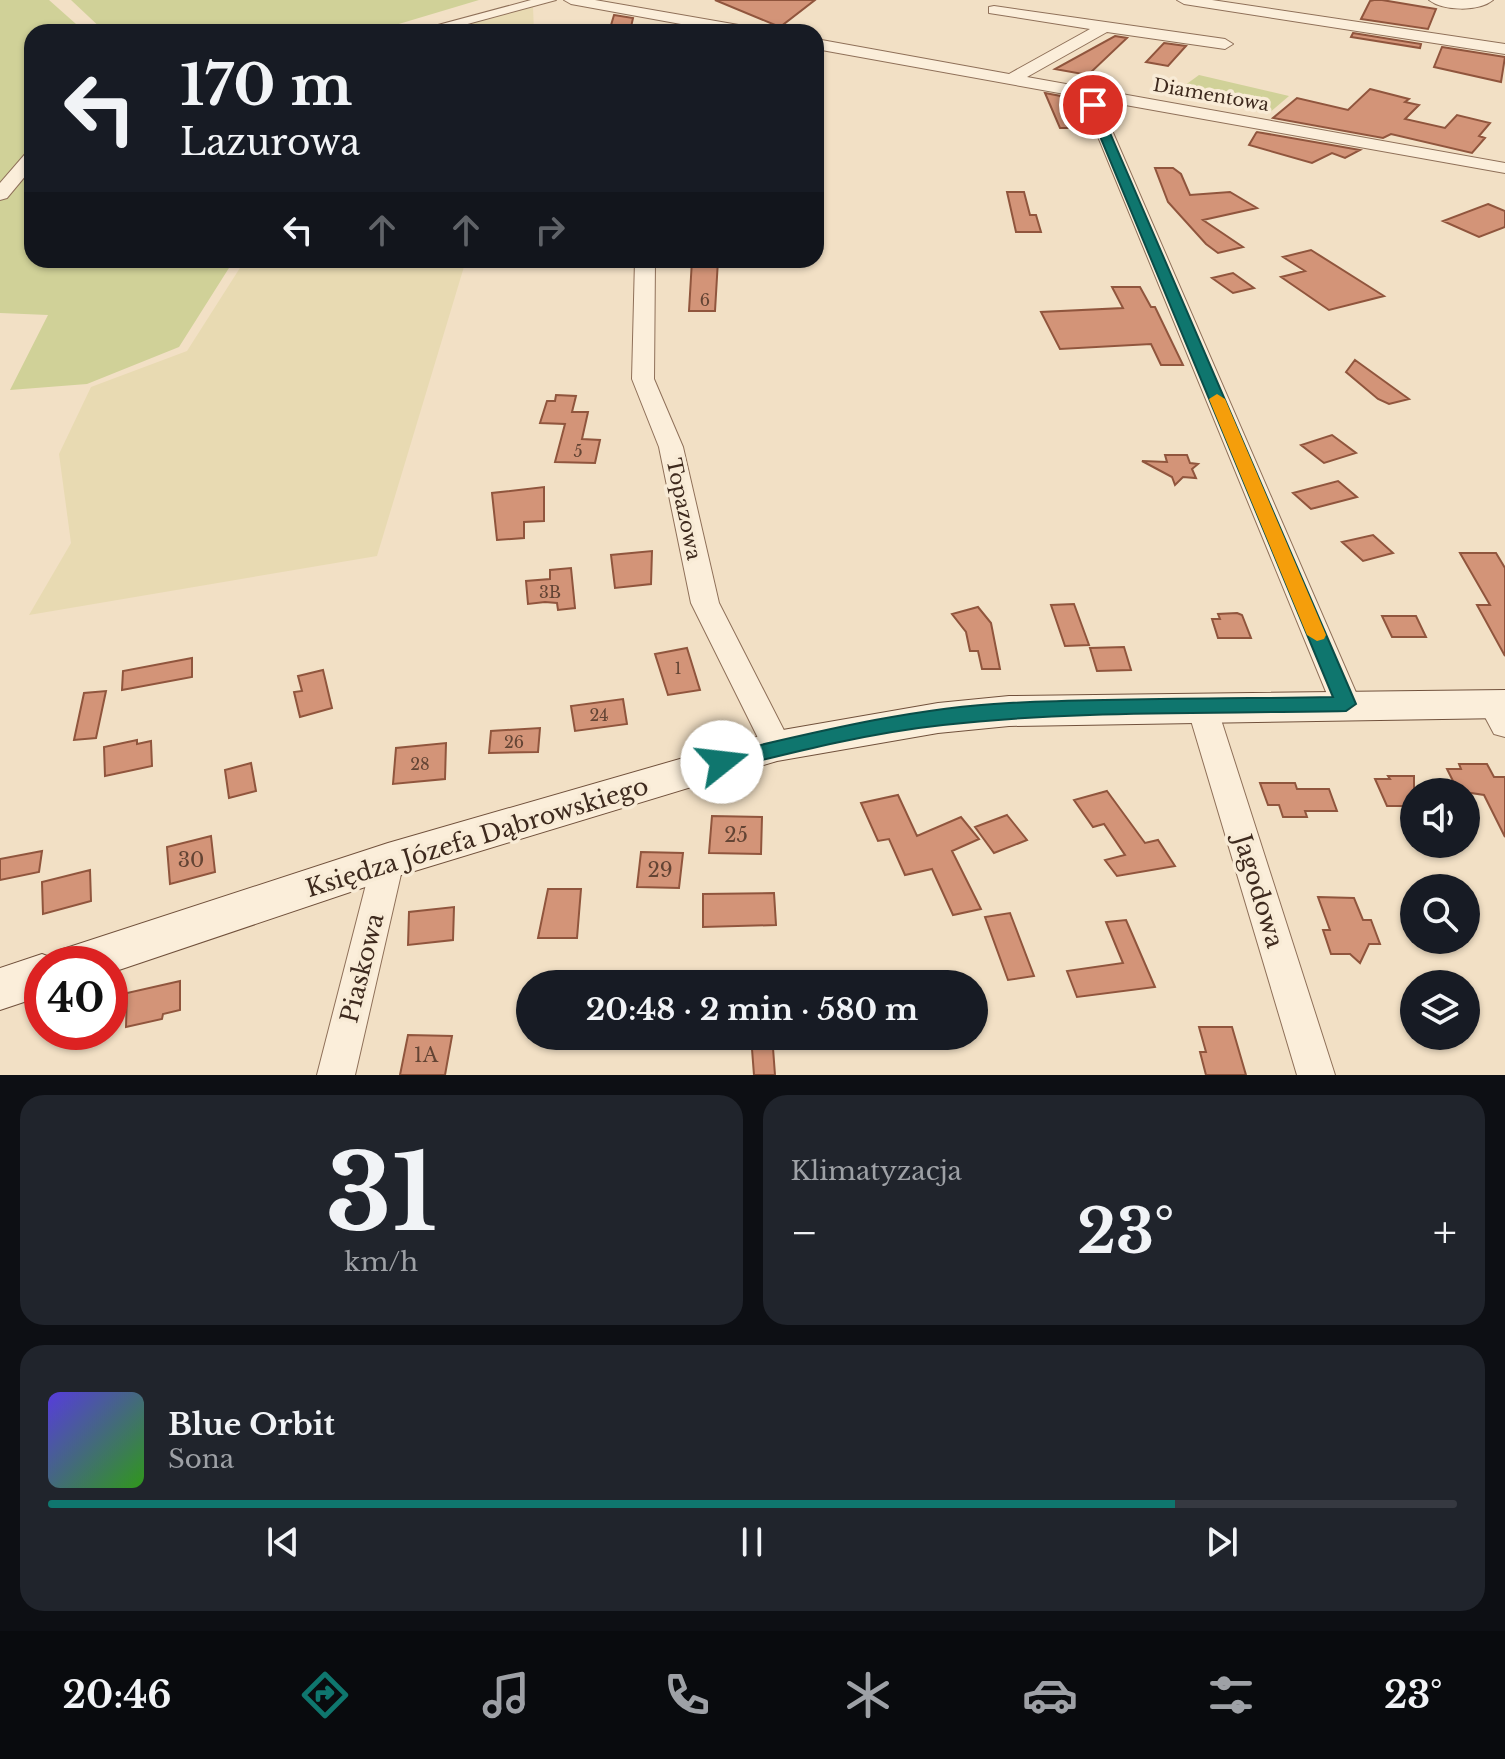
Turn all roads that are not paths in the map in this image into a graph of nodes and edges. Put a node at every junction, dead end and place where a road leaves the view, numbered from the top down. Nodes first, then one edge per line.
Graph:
1 (549, 0) edge
2 (571, 0) edge
3 (1184, 0) edge
4 (1436, 0) edge
5 (1486, 0) edge
6 (994, 10) dead end
7 (452, 24) edge
8 (673, 24) edge
9 (1105, 27) junction
10 (1225, 44) dead end
11 (824, 45) edge
12 (1505, 49) edge
13 (1012, 79) junction
14 (1097, 94) junction
15 (24, 166) edge
16 (1505, 168) edge
17 (0, 194) edge
18 (645, 268) edge
19 (1346, 704) junction
20 (1202, 707) junction
21 (1501, 711) edge
22 (777, 746) junction
23 (388, 861) junction
24 (128, 947) edge
25 (24, 981) edge
26 (0, 989) edge
27 (336, 1075) edge
28 (1316, 1075) edge

1 - 7 street
2 - 8 street
3 - 12 street
4 - 5 street
6 - 9 street
9 - 10 street
9 - 13 street
11 - 13 street, Diamentowa
13 - 14 street, Diamentowa
14 - 16 street, Diamentowa
14 - 19 street
15 - 17 street
18 - 22 street, Topazowa
19 - 20 street, Księdza Józefa Dąbrowskiego
19 - 21 street, Księdza Józefa Dąbrowskiego
20 - 22 street, Księdza Józefa Dąbrowskiego
20 - 28 street, Jagodowa
22 - 23 street, Księdza Józefa Dąbrowskiego
23 - 24 street, Księdza Józefa Dąbrowskiego
23 - 27 street, Piaskowa
25 - 26 street

